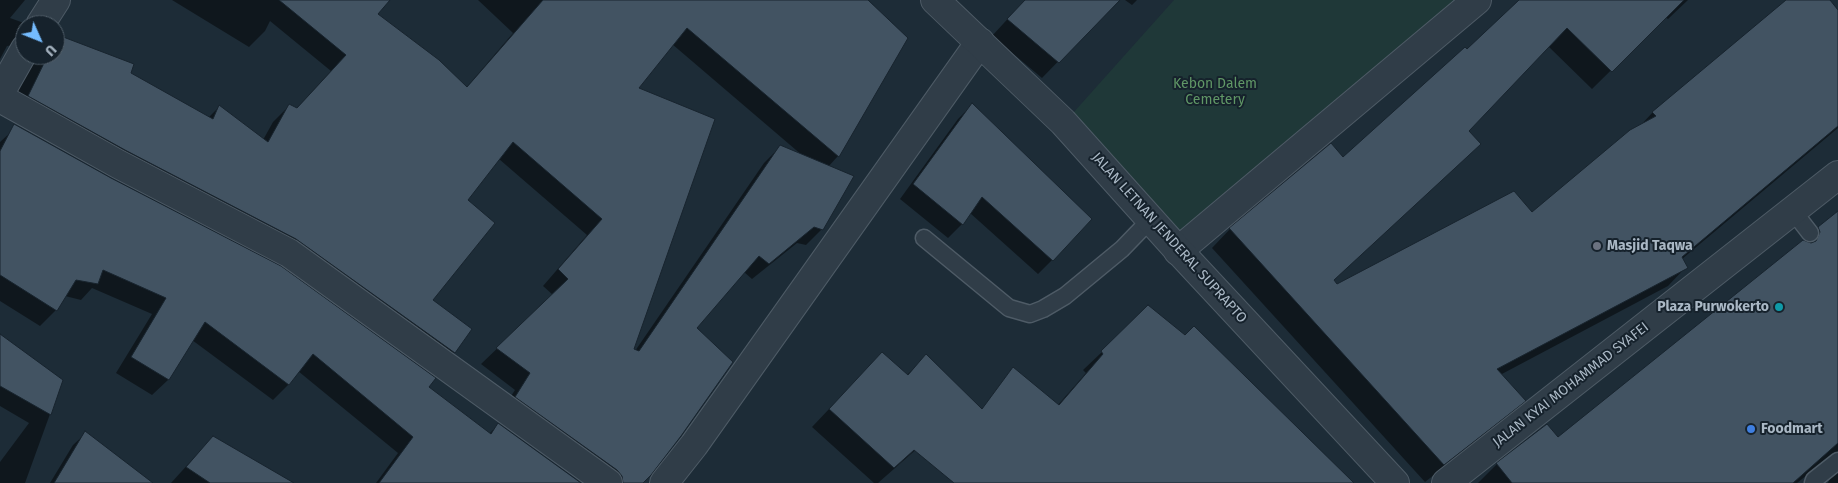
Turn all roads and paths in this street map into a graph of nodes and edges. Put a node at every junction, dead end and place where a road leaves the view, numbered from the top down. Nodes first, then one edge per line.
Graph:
1 (56, 0) edge
2 (935, 0) edge
3 (1477, 0) edge
4 (46, 15) edge
5 (980, 42) junction
6 (16, 65) edge
7 (0, 93) edge
8 (0, 98) edge
9 (1838, 175) edge
10 (1793, 211) junction
11 (1151, 219) junction
12 (1810, 233) dead end
13 (924, 238) dead end
14 (1178, 250) junction
15 (1838, 461) edge
16 (608, 483) edge
17 (664, 483) edge
18 (1395, 483) edge
19 (1446, 483) edge
20 (1813, 483) edge

1 - 4 street
2 - 5 street, JALAN LETNAN JENDERAL SUPRAPTO
3 - 14 street
5 - 11 street, JALAN LETNAN JENDERAL SUPRAPTO
5 - 17 street
6 - 7 street
8 - 16 street
9 - 10 street, JALAN KYAI MOHAMMAD SYAFEI
10 - 12 lane
10 - 19 street, JALAN KYAI MOHAMMAD SYAFEI
11 - 13 lane
11 - 14 street, JALAN LETNAN JENDERAL SUPRAPTO
14 - 18 street, JALAN LETNAN JENDERAL SUPRAPTO
15 - 20 lane

